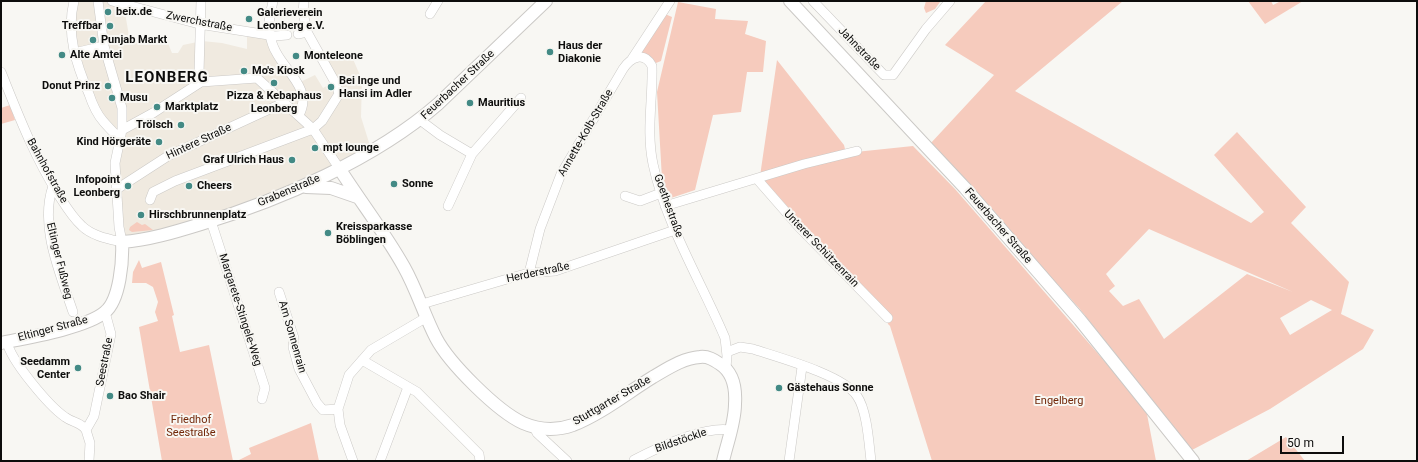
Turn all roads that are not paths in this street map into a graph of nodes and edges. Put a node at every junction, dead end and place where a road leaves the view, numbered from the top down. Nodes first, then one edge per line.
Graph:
1 (74, 1) edge
2 (98, 1) edge
3 (112, 1) edge
4 (201, 1) edge
5 (273, 1) edge
6 (438, 1) edge
7 (546, 1) edge
8 (670, 1) edge
9 (790, 1) edge
10 (813, 1) edge
11 (950, 1) edge
12 (304, 4) edge
13 (430, 14) dead end
14 (199, 24) junction
15 (270, 34) junction
16 (287, 35) dead end
17 (104, 46) junction
18 (74, 53) junction
19 (629, 61) junction
20 (1, 72) edge
21 (200, 78) junction
22 (521, 98) dead end
23 (281, 104) junction
24 (299, 115) junction
25 (420, 120) junction
26 (313, 129) junction
27 (121, 135) junction
28 (857, 151) dead end
29 (472, 154) junction
30 (339, 168) junction
31 (757, 179) junction
32 (53, 186) junction
33 (301, 187) junction
34 (117, 189) junction
35 (661, 193) junction
36 (357, 196) junction
37 (624, 196) dead end
38 (150, 200) dead end
39 (448, 206) dead end
40 (665, 206) junction
41 (211, 221) junction
42 (675, 230) junction
43 (122, 242) junction
44 (529, 273) junction
45 (279, 292) dead end
46 (422, 304) junction
47 (73, 312) dead end
48 (104, 312) junction
49 (427, 317) junction
50 (888, 318) dead end
51 (4, 342) edge
52 (727, 352) junction
53 (362, 360) junction
54 (802, 367) junction
55 (726, 368) junction
56 (408, 387) junction
57 (262, 399) dead end
58 (338, 409) junction
59 (534, 428) junction
60 (86, 430) junction
61 (730, 430) junction
62 (634, 460) dead end
63 (89, 461) edge
64 (353, 461) edge
65 (380, 461) edge
66 (480, 461) edge
67 (567, 461) edge
68 (723, 461) edge
69 (789, 461) edge
70 (871, 461) edge
71 (1193, 461) edge

1 - 18 street
2 - 17 street
3 - 14 street, Zwerchstraße
4 - 14 street
5 - 15 street
6 - 13 street
7 - 25 main road, Feuerbacher Straße
8 - 19 street, Annette-Kolb-Straße
9 - 71 main road, Feuerbacher Straße
10 - 11 street, Jahnstraße
12 - 26 street
14 - 15 street, Zwerchstraße
14 - 21 street
15 - 16 street, Zwerchstraße
15 - 24 street
17 - 18 street
17 - 27 street
18 - 27 street
19 - 35 street, Goethestraße
19 - 44 street, Annette-Kolb-Straße
20 - 32 street, Bahnhofstraße
21 - 23 street
21 - 27 street
22 - 29 street
23 - 24 street
23 - 34 street, Hintere Straße
24 - 26 street
25 - 29 street
25 - 30 main road, Feuerbacher Straße
26 - 30 street
26 - 38 street
27 - 34 street
28 - 31 street
29 - 39 street
30 - 33 main road, Grabenstraße
30 - 36 main road, Stuttgarter Straße
31 - 40 street
31 - 50 street, Unterer Schützenrain
32 - 43 street, Bahnhofstraße
32 - 47 street, Eltinger Fußweg
33 - 36 main road
33 - 41 main road, Grabenstraße
34 - 43 street
35 - 37 street
35 - 40 street, Goethestraße
36 - 46 main road, Stuttgarter Straße
40 - 42 street, Goethestraße
41 - 43 main road, Grabenstraße
41 - 57 street, Margarete-Stingele-Weg
42 - 44 street, Herderstraße
42 - 52 street, Goethestraße
43 - 48 main road
44 - 46 street, Herderstraße
45 - 58 street, Am Sonnenrain
46 - 49 main road, Stuttgarter Straße
48 - 51 main road, Eltinger Straße
48 - 60 street, Seestraße
49 - 53 street
49 - 59 main road, Stuttgarter Straße
51 - 60 street
52 - 54 street
52 - 55 street, Goethestraße
53 - 56 street
53 - 58 street
54 - 69 street
54 - 70 street
55 - 59 main road, Stuttgarter Straße
55 - 61 main road
56 - 65 street
56 - 66 street
58 - 64 street
59 - 67 street
60 - 63 street
61 - 62 street, Bildstöckle
61 - 68 main road

